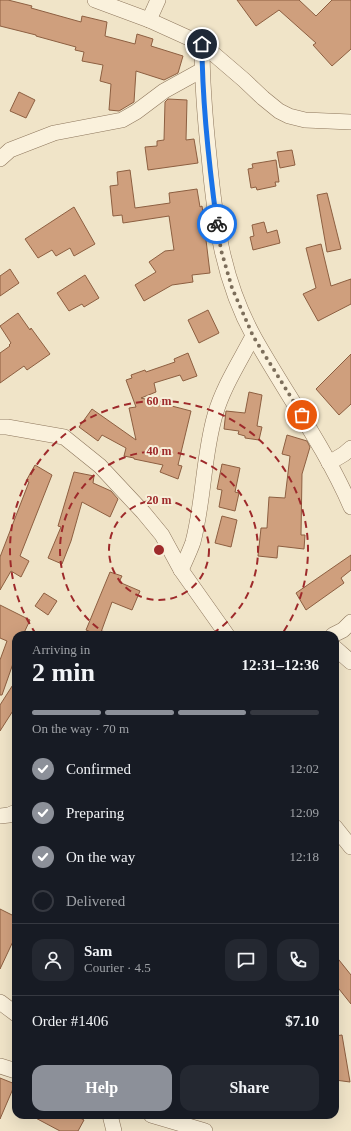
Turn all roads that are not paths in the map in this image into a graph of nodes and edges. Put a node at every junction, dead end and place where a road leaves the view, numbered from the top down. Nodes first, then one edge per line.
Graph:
1 (95, 0) edge
2 (158, 0) edge
3 (149, 20) junction
4 (202, 44) junction
5 (202, 70) junction
6 (351, 122) edge
7 (0, 159) edge
8 (253, 336) junction
9 (0, 427) edge
10 (351, 448) edge
11 (329, 463) junction
12 (351, 507) edge
13 (181, 570) junction
14 (351, 622) edge
15 (224, 631) edge
16 (339, 632) edge
17 (339, 652) edge
18 (351, 662) edge
19 (12, 814) edge
20 (0, 816) edge
21 (339, 832) edge
22 (351, 847) edge
23 (0, 1002) edge
24 (12, 1011) edge
25 (0, 1066) edge
26 (12, 1070) edge
27 (111, 1119) edge
28 (164, 1119) edge
29 (114, 1131) edge
30 (205, 1131) edge

1 - 3 street
2 - 3 street
3 - 4 street
4 - 5 street
4 - 6 street
5 - 7 street
5 - 8 street
8 - 11 street
8 - 13 street
9 - 13 street
10 - 11 street
11 - 12 street
13 - 15 street
14 - 16 street
17 - 18 street
19 - 20 street
21 - 22 street
23 - 24 street
25 - 26 street
27 - 29 street
28 - 30 street

